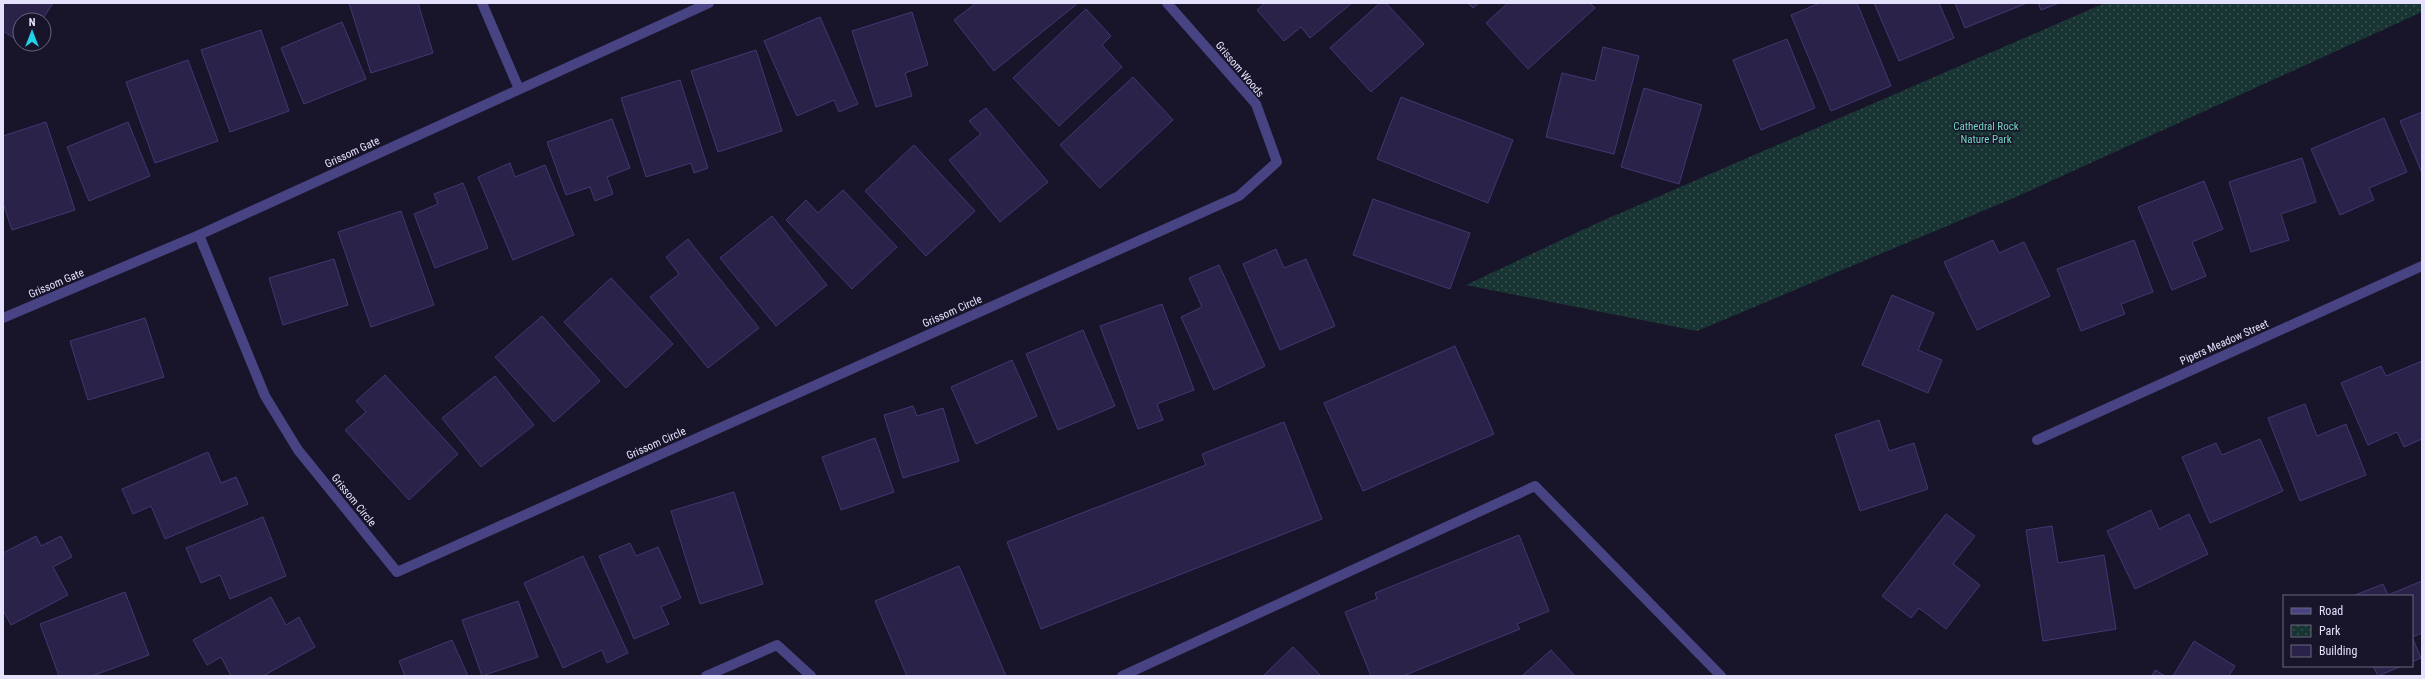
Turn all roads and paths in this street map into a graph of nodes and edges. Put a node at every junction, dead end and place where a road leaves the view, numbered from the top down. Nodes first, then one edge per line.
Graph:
1 (482, 3) edge
2 (709, 3) edge
3 (1167, 3) edge
4 (519, 89) junction
5 (1277, 162) joint
6 (199, 235) junction
7 (2422, 266) edge
8 (3, 318) edge
9 (2037, 440) dead end
10 (706, 676) edge
11 (811, 676) edge
12 (1122, 676) edge
13 (1721, 676) edge

1 - 4 street
2 - 4 street, Grissom Gate
3 - 5 street, Grissom Woods
4 - 6 street, Grissom Gate
5 - 6 street, Grissom Circle
6 - 8 street, Grissom Gate
7 - 9 street, Pipers Meadow Street
10 - 11 street
12 - 13 street

